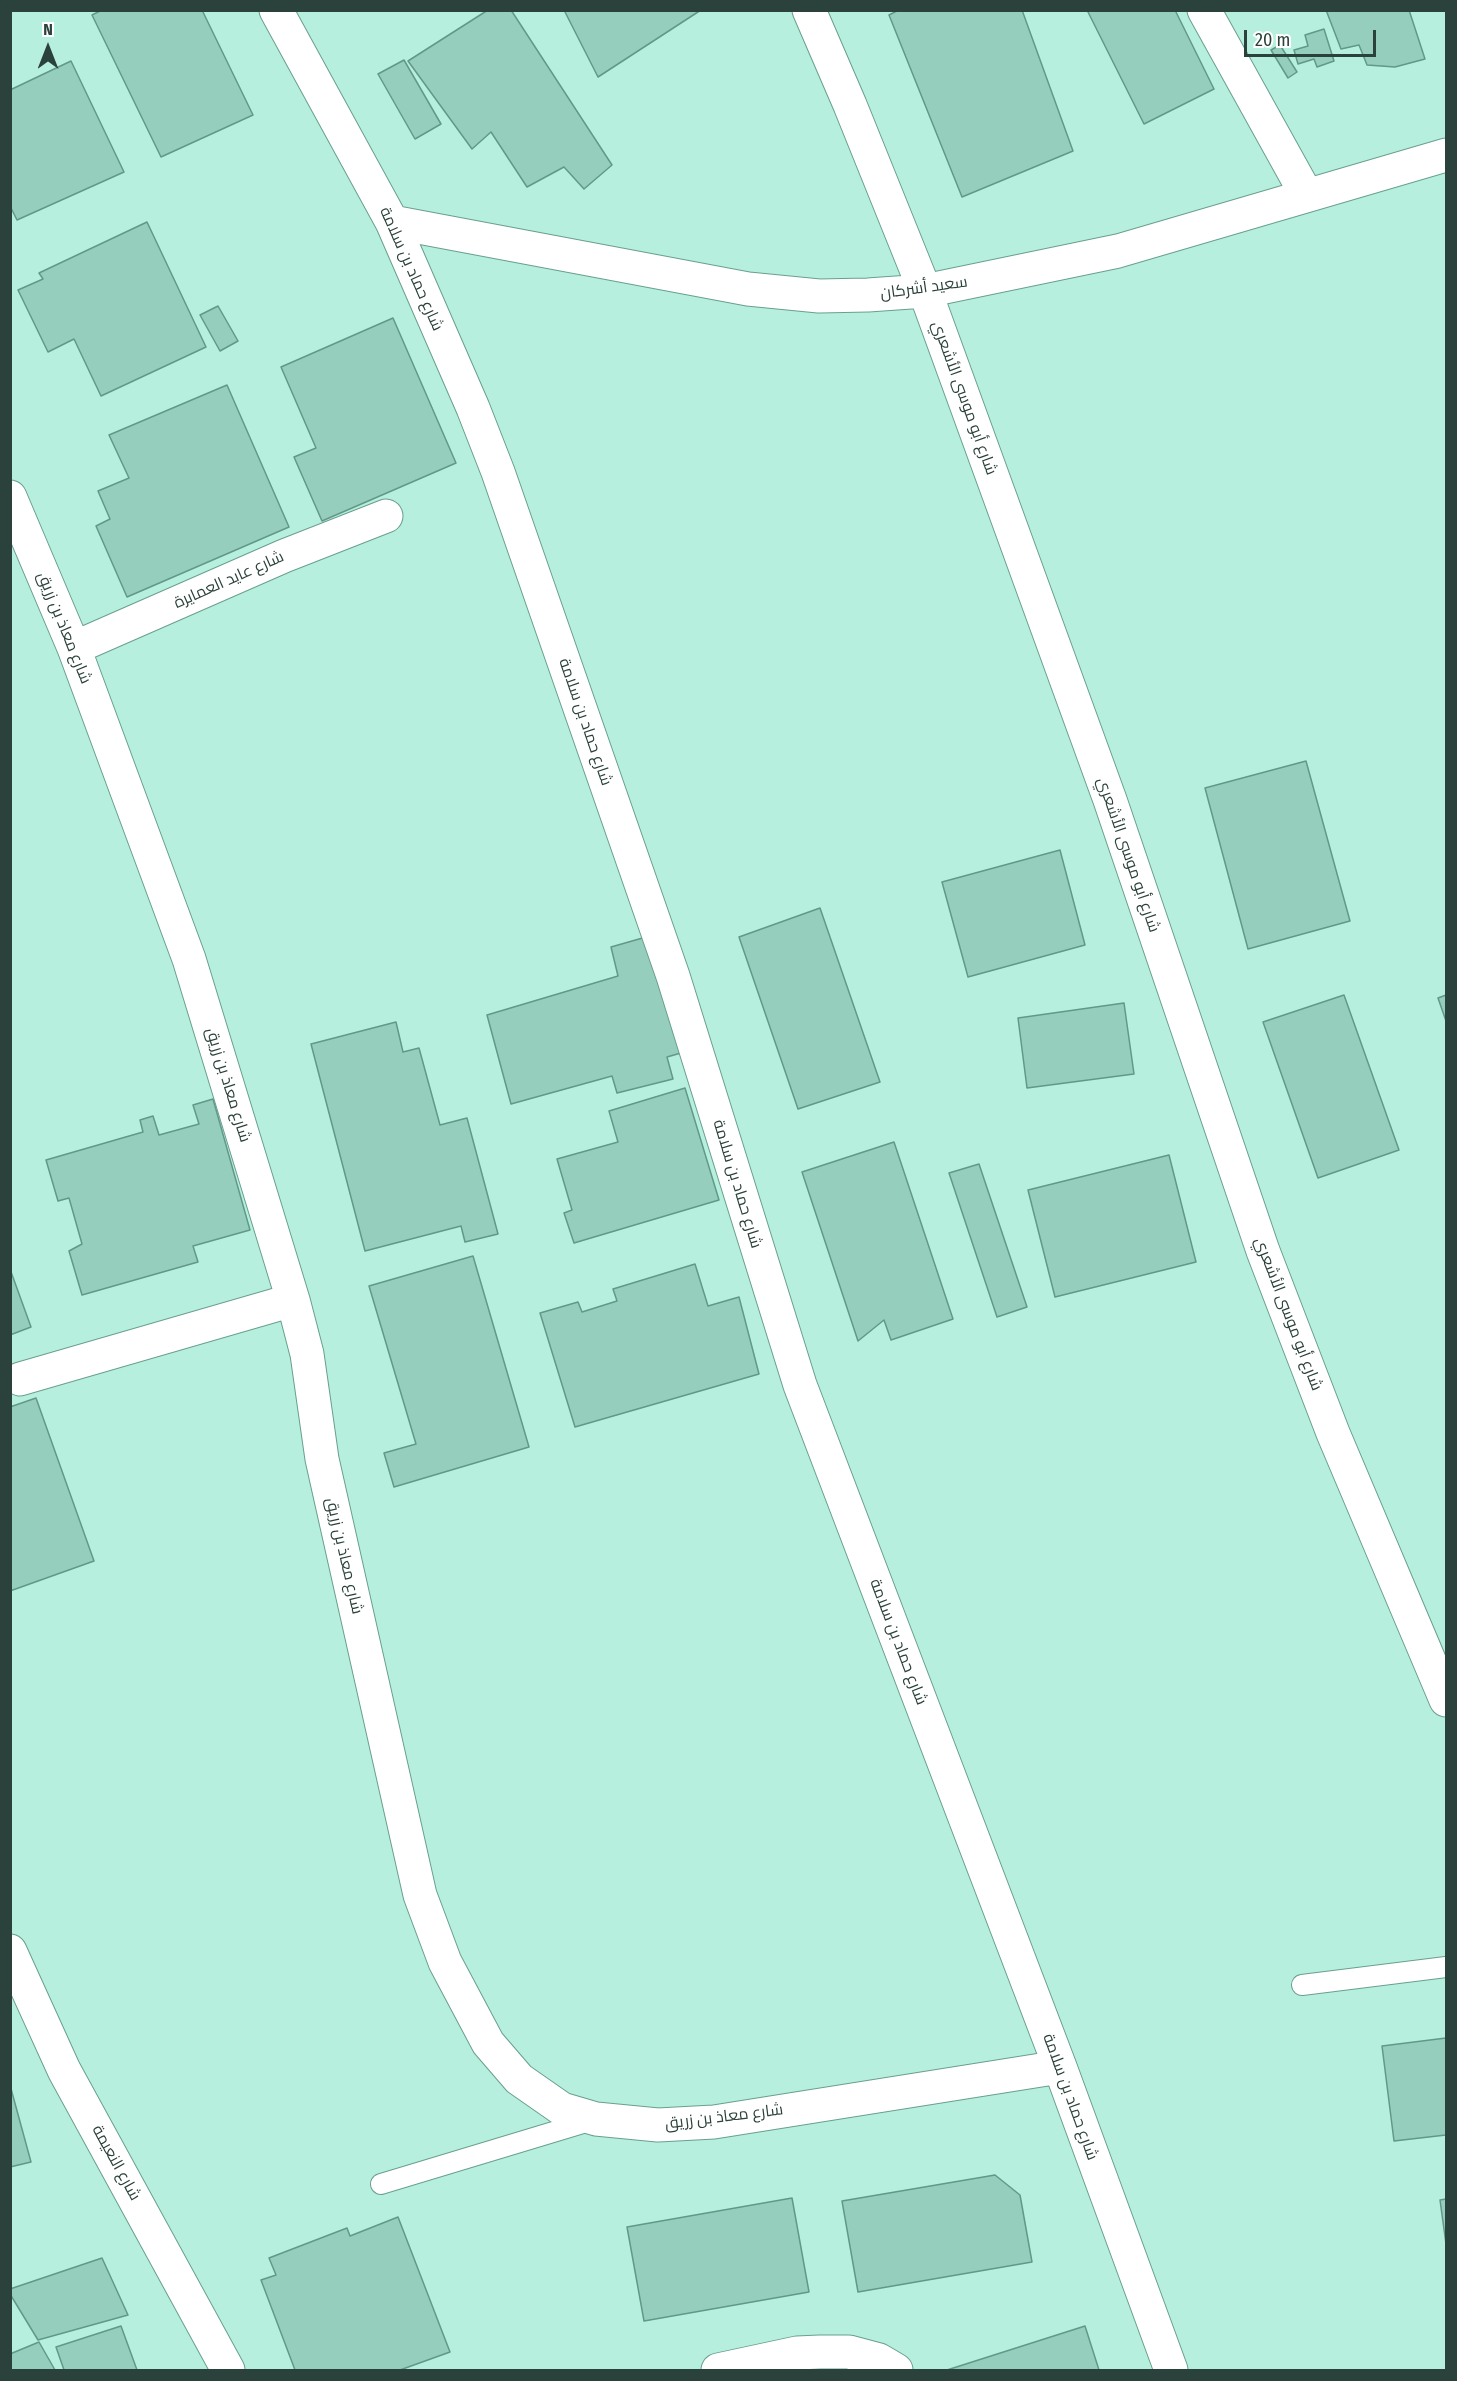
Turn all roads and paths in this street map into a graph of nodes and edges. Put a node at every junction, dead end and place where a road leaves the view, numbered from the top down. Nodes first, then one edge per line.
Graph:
1 (276, 10) edge
2 (809, 10) edge
3 (1204, 10) edge
4 (1446, 155) edge
5 (1306, 194) junction
6 (392, 222) junction
7 (925, 291) junction
8 (10, 496) edge
9 (386, 516) dead end
10 (74, 648) junction
11 (293, 1300) junction
12 (20, 1378) dead end
13 (1446, 1700) edge
14 (10, 1952) edge
15 (1446, 1967) edge
16 (1302, 1985) dead end
17 (19, 1992) edge
18 (1060, 2067) junction
19 (596, 2119) junction
20 (381, 2184) dead end
21 (228, 2370) edge
22 (718, 2370) edge
23 (896, 2370) edge
24 (1171, 2370) edge

1 - 6 street, شارع حماد بن سلامة
2 - 7 street, شارع أبو موسى الأشعري
3 - 5 street
4 - 5 street, سعيد أشركان
5 - 7 street, سعيد أشركان
6 - 7 street, سعيد أشركان
6 - 18 street, شارع حماد بن سلامة
7 - 13 street, شارع أبو موسى الأشعري
8 - 10 street, شارع معاذ بن زريق
9 - 10 street, شارع عايد العمايرة
10 - 11 street, شارع معاذ بن زريق
11 - 12 street
11 - 19 street, شارع معاذ بن زريق
14 - 17 street, شارع النعيمة
15 - 16 lane
17 - 21 street, شارع النعيمة
18 - 19 street, شارع معاذ بن زريق
18 - 24 street, شارع حماد بن سلامة
19 - 20 lane
22 - 23 street

